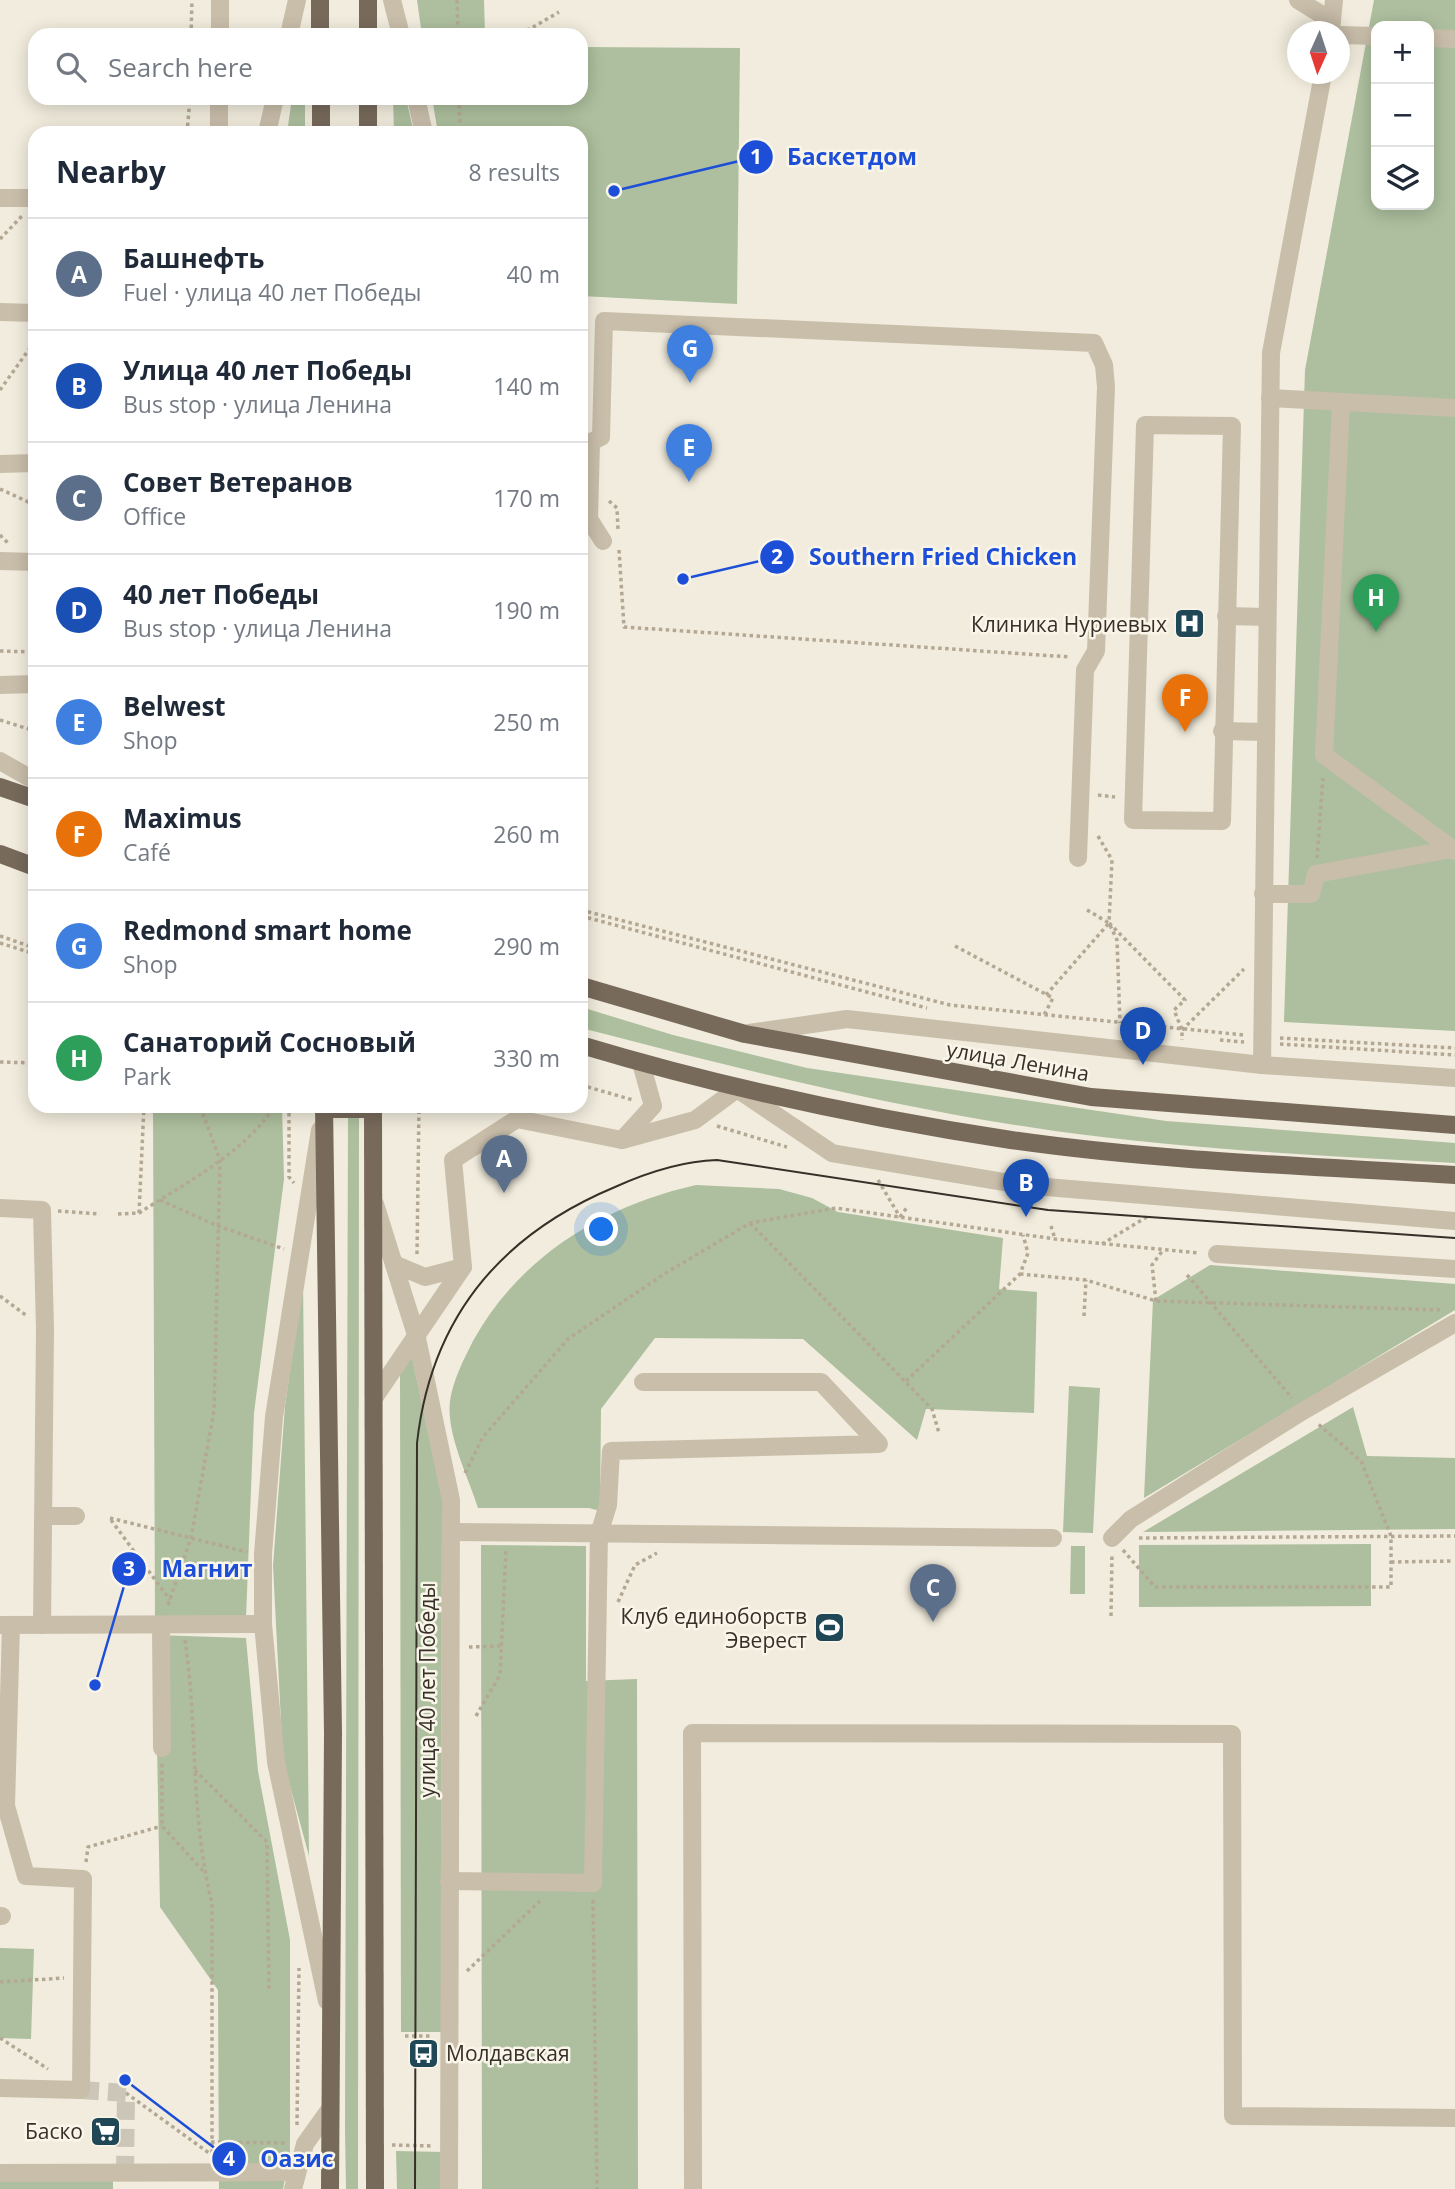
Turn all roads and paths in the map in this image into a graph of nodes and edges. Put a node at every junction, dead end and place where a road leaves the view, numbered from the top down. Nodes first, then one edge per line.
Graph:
1 (192, 0) edge
2 (220, 0) edge
3 (297, 0) edge
4 (320, 0) edge
5 (368, 0) edge
6 (392, 0) edge
7 (457, 0) edge
8 (1298, 0) edge
9 (1334, 0) edge
10 (559, 12) dead end
11 (1324, 21) edge
12 (1334, 21) edge
13 (191, 28) edge
14 (220, 28) edge
15 (291, 28) edge
16 (320, 28) edge
17 (368, 28) edge
18 (399, 28) edge
19 (458, 28) edge
20 (532, 28) edge
21 (1350, 32) edge
22 (1371, 35) edge
23 (1434, 38) edge
24 (1455, 39) edge
25 (1321, 84) edge
26 (189, 105) edge
27 (219, 105) edge
28 (273, 105) edge
29 (321, 105) edge
30 (368, 105) edge
31 (418, 105) edge
32 (459, 105) edge
33 (188, 126) edge
34 (219, 126) edge
35 (269, 126) edge
36 (321, 126) edge
37 (368, 126) edge
38 (422, 126) edge
39 (460, 126) edge
40 (0, 198) edge
41 (28, 204) edge
42 (28, 208) edge
43 (0, 239) edge
44 (0, 312) edge
45 (28, 313) edge
46 (28, 351) edge
47 (0, 390) edge
48 (1270, 398) junction
49 (1341, 403) junction
50 (1455, 408) edge
51 (28, 463) edge
52 (0, 464) edge
53 (0, 489) edge
54 (590, 495) junction
55 (28, 502) edge
56 (588, 505) edge
57 (588, 521) edge
58 (613, 541) junction
59 (0, 561) edge
60 (28, 562) edge
61 (1226, 616) junction
62 (1267, 617) junction
63 (0, 651) edge
64 (28, 652) edge
65 (1092, 662) junction
66 (28, 684) edge
67 (0, 685) edge
68 (0, 720) edge
69 (28, 729) edge
70 (1222, 731) junction
71 (1265, 732) junction
72 (1324, 755) junction
73 (0, 761) edge
74 (28, 777) edge
75 (1096, 783) dead end
76 (0, 787) edge
77 (28, 797) edge
78 (1096, 807) dead end
79 (1095, 831) dead end
80 (1454, 850) edge
81 (0, 854) edge
82 (1078, 858) dead end
83 (0, 861) edge
84 (28, 864) edge
85 (28, 866) edge
86 (1316, 874) junction
87 (1263, 894) junction
88 (1087, 910) dead end
89 (588, 912) edge
90 (588, 918) edge
91 (1109, 923) junction
92 (0, 936) edge
93 (0, 943) edge
94 (28, 946) edge
95 (955, 946) dead end
96 (1263, 950) junction
97 (28, 952) edge
98 (588, 988) edge
99 (1046, 995) junction
100 (939, 1011) dead end
101 (1043, 1017) junction
102 (1120, 1024) junction
103 (1182, 1030) junction
104 (746, 1034) junction
105 (1169, 1035) dead end
106 (1182, 1037) junction
107 (1196, 1038) dead end
108 (1209, 1039) dead end
109 (1262, 1040) junction
110 (588, 1047) edge
111 (1455, 1048) edge
112 (1455, 1055) edge
113 (1, 1063) edge
114 (28, 1063) edge
115 (641, 1063) junction
116 (1262, 1065) junction
117 (1455, 1078) edge
118 (588, 1087) edge
119 (737, 1088) junction
120 (653, 1106) junction
121 (144, 1113) edge
122 (203, 1113) edge
123 (268, 1113) edge
124 (289, 1113) edge
125 (323, 1113) edge
126 (324, 1113) edge
127 (373, 1113) edge
128 (419, 1113) edge
129 (695, 1120) junction
130 (1455, 1125) edge
131 (622, 1140) junction
132 (796, 1150) dead end
133 (220, 1160) junction
134 (872, 1172) dead end
135 (1455, 1175) edge
136 (308, 1198) junction
137 (1156, 1198) junction
138 (160, 1200) junction
139 (374, 1201) junction
140 (908, 1206) dead end
141 (0, 1208) edge
142 (42, 1210) junction
143 (139, 1213) junction
144 (100, 1214) dead end
145 (118, 1214) dead end
146 (900, 1217) junction
147 (1455, 1221) edge
148 (750, 1223) junction
149 (218, 1226) junction
150 (1051, 1226) dead end
151 (1023, 1235) junction
152 (1055, 1239) junction
153 (1101, 1244) junction
154 (284, 1249) dead end
155 (1163, 1250) junction
156 (1217, 1254) joint
157 (394, 1264) junction
158 (463, 1267) junction
159 (1455, 1269) edge
160 (416, 1273) junction
161 (1020, 1274) junction
162 (1086, 1280) junction
163 (0, 1296) edge
164 (1156, 1301) junction
165 (1441, 1310) dead end
166 (1084, 1316) dead end
167 (1455, 1322) edge
168 (45, 1329) junction
169 (417, 1338) junction
170 (906, 1381) junction
171 (643, 1382) dead end
172 (374, 1398) junction
173 (939, 1433) dead end
174 (451, 1500) junction
175 (44, 1516) junction
176 (76, 1516) dead end
177 (451, 1532) junction
178 (507, 1533) junction
179 (599, 1534) junction
180 (1391, 1536) junction
181 (1455, 1536) edge
182 (191, 1538) junction
183 (1052, 1538) dead end
184 (1112, 1538) junction
185 (660, 1552) dead end
186 (264, 1554) junction
187 (1391, 1562) junction
188 (1453, 1562) dead end
189 (170, 1600) junction
190 (612, 1612) dead end
191 (1111, 1616) dead end
192 (263, 1624) junction
193 (5, 1625) edge
194 (43, 1625) junction
195 (161, 1626) junction
196 (182, 1626) junction
197 (501, 1646) junction
198 (450, 1647) junction
199 (476, 1716) dead end
200 (162, 1748) joint
201 (194, 1769) junction
202 (3, 1806) edge
203 (162, 1826) junction
204 (204, 1872) junction
205 (83, 1879) junction
206 (449, 1881) junction
207 (559, 1883) junction
208 (593, 1884) junction
209 (82, 1977) junction
210 (0, 1982) edge
211 (448, 1989) junction
212 (269, 1993) dead end
213 (331, 2018) junction
214 (0, 2038) edge
215 (0, 2088) edge
216 (81, 2090) junction
217 (125, 2093) dead end
218 (330, 2109) junction
219 (1455, 2118) edge
220 (212, 2163) junction
221 (0, 2173) edge
222 (295, 2180) edge
223 (330, 2189) edge
224 (376, 2189) edge
225 (449, 2189) edge
226 (597, 2189) edge
227 (693, 2189) edge

1 - 13 path
2 - 14 street
3 - 15 street
4 - 16 main road
5 - 17 main road
6 - 18 street
7 - 19 path
8 - 11 street
9 - 12 street
10 - 20 path
21 - 22 street
23 - 24 street
25 - 48 street
26 - 33 path
27 - 34 street
28 - 35 street
29 - 36 main road
30 - 37 main road
31 - 38 street
32 - 39 path
40 - 41 street
42 - 43 path
44 - 45 street
46 - 47 path
48 - 49 street
48 - 62 street
49 - 50 street
49 - 72 street
51 - 52 street
53 - 55 path
54 - 56 street
54 - 58 path
54 - 65 street
57 - 58 street
58 - 65 path
59 - 60 street
61 - 62 street
61 - 70 street
61 - 70 street
62 - 71 street
63 - 64 path
65 - 82 street
66 - 67 street
68 - 69 path
70 - 71 street
71 - 87 street
72 - 80 street
72 - 86 path
73 - 74 street
75 - 78 path
76 - 77 main road
79 - 91 path
80 - 86 street
81 - 84 main road
83 - 85 street
86 - 87 street
87 - 96 street
88 - 91 path
89 - 101 path
90 - 100 path
91 - 99 path
91 - 102 path
91 - 103 path
92 - 94 path
93 - 97 path
95 - 99 path
96 - 103 path
96 - 109 street
98 - 104 main road, улица Ленина
99 - 101 path
101 - 102 path
102 - 103 path
103 - 106 path
103 - 109 path
104 - 116 street
104 - 130 main road, улица Ленина
105 - 106 path
106 - 107 path
108 - 109 path
109 - 111 path
109 - 112 path
109 - 116 street
110 - 115 main road
113 - 114 path
115 - 119 main road
115 - 120 street
116 - 117 street
118 - 120 path
119 - 129 street
119 - 135 main road
119 - 137 street
120 - 131 street
121 - 143 path
122 - 133 path
123 - 133 path
124 - 136 path
125 - 136 street
126 - 213 main road
127 - 139 main road, улица 40 лет Победы
128 - 160 path
129 - 131 street
129 - 132 path
131 - 158 street
133 - 138 path
133 - 149 path
134 - 146 path
136 - 186 street
137 - 147 street
137 - 153 path
138 - 143 path
138 - 149 path
139 - 157 street, улица 40 лет Победы
139 - 172 main road, улица 40 лет Победы
140 - 146 path
141 - 142 street
142 - 144 path
142 - 168 street
143 - 145 path
146 - 148 path
146 - 151 path
148 - 170 path
148 - 174 path
149 - 154 path
149 - 182 path
150 - 152 path
151 - 152 path
151 - 161 path
152 - 153 path
153 - 155 path
155 - 156 path
155 - 164 path
156 - 159 street
157 - 160 street
157 - 169 street, улица 40 лет Победы
158 - 160 street
158 - 169 street
161 - 162 path
161 - 170 path
162 - 164 path
162 - 166 path
163 - 168 path
164 - 165 path
167 - 184 street
168 - 175 street
169 - 172 street
169 - 174 street, улица 40 лет Победы
170 - 173 path
171 - 179 street
172 - 224 main road, улица 40 лет Победы
174 - 177 street, улица 40 лет Победы
175 - 176 street
175 - 194 street
177 - 178 street
177 - 198 street, улица 40 лет Победы
178 - 179 street
178 - 197 path
179 - 183 street
179 - 208 street
180 - 181 path
180 - 184 path
180 - 187 path
182 - 186 path
182 - 189 path
182 - 189 path
184 - 187 path
184 - 191 path
185 - 190 path
186 - 192 street
187 - 188 path
189 - 195 path
192 - 196 street
192 - 213 street
193 - 194 street
193 - 202 street
194 - 195 street
195 - 196 street
195 - 200 street
196 - 201 path
197 - 198 path
197 - 199 path
198 - 206 street, улица 40 лет Победы
200 - 203 path
201 - 204 path
201 - 212 path
202 - 205 street
203 - 204 path
203 - 205 path
204 - 220 path
205 - 209 street
206 - 207 street
206 - 211 street, улица 40 лет Победы
207 - 208 street
207 - 211 path
208 - 226 path
209 - 210 path
209 - 216 street
211 - 225 street, улица 40 лет Победы
213 - 218 main road
214 - 216 path
215 - 216 street
217 - 220 path
218 - 222 street
218 - 223 main road
219 - 227 street
220 - 221 street
220 - 222 street

